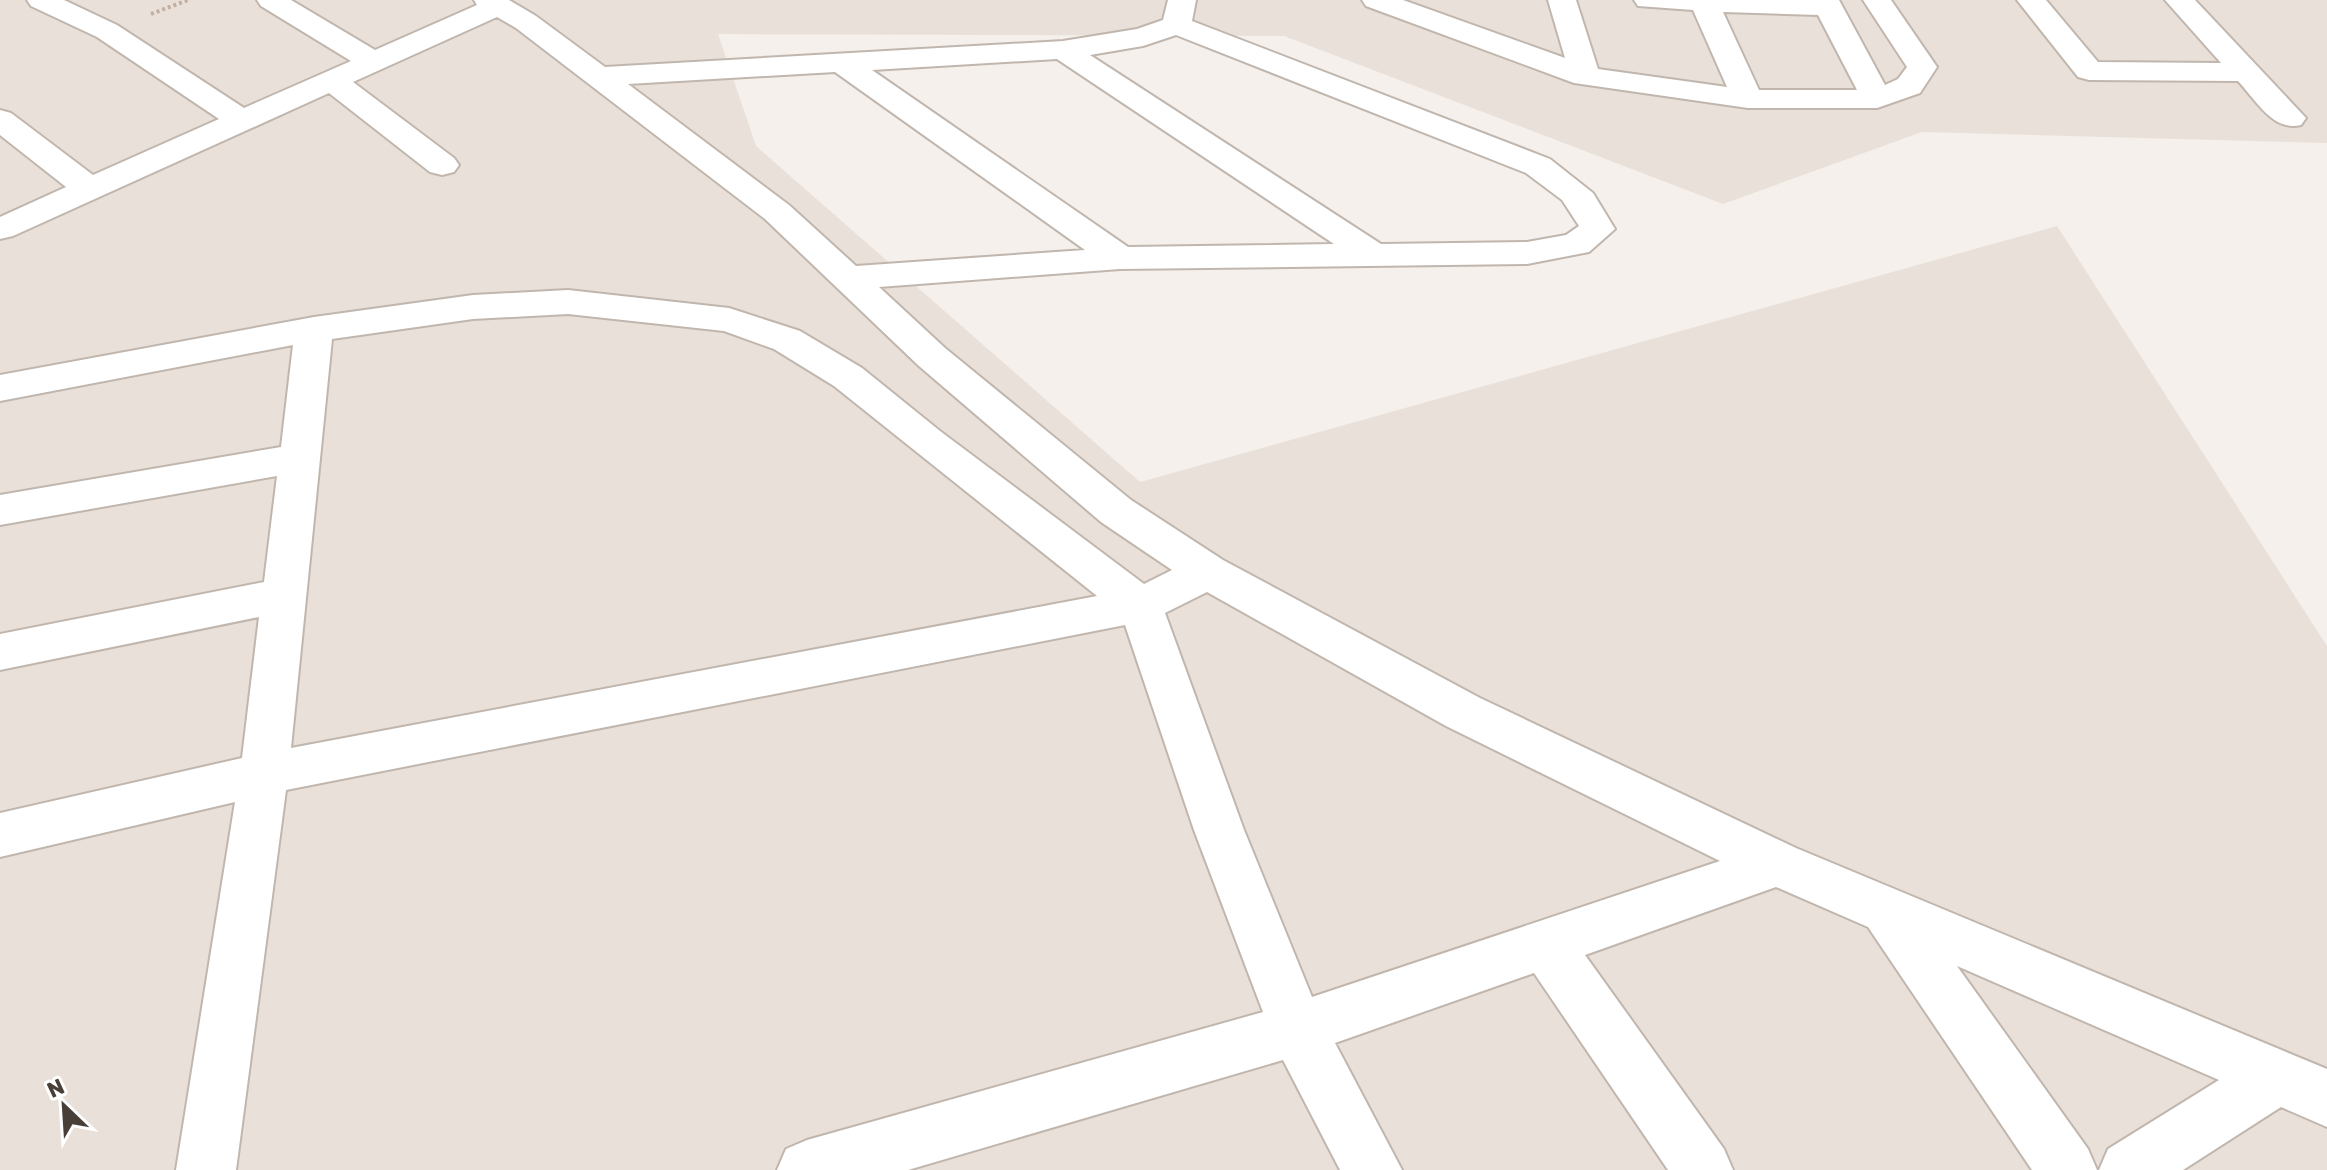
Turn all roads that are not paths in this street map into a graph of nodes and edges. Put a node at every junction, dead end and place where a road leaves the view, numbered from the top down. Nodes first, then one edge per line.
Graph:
1 (41, 0) edge
2 (271, 0) edge
3 (1376, 0) edge
4 (1562, 0) edge
5 (1648, 0) edge
6 (1877, 0) edge
7 (2031, 0) edge
8 (2179, 0) edge
9 (1704, 1) edge
10 (493, 3) edge
11 (1828, 4) edge
12 (1179, 12) edge
13 (1063, 50) junction
14 (372, 61) junction
15 (839, 61) junction
16 (2246, 72) junction
17 (1585, 76) junction
18 (598, 77) junction
19 (332, 81) junction
20 (1748, 99) junction
21 (1877, 99) junction
22 (2290, 118) dead end
23 (0, 120) edge
24 (241, 120) junction
25 (442, 165) dead end
26 (90, 189) junction
27 (1, 229) edge
28 (1374, 255) junction
29 (1120, 258) junction
30 (850, 278) junction
31 (314, 329) junction
32 (0, 388) edge
33 (300, 458) junction
34 (0, 510) edge
35 (1208, 572) junction
36 (284, 595) junction
37 (1140, 605) junction
38 (0, 652) edge
39 (264, 774) junction
40 (0, 835) edge
41 (1778, 864) junction
42 (1887, 911) junction
43 (1545, 943) junction
44 (1297, 1029) junction
45 (2302, 1087) edge
46 (206, 1170) edge
47 (807, 1170) edge
48 (1372, 1170) edge
49 (1703, 1170) edge
50 (2067, 1170) edge
51 (2129, 1170) edge

1 - 24 street
2 - 14 street
3 - 17 street
4 - 17 street
5 - 9 street
6 - 21 street
7 - 16 street
8 - 16 street
9 - 11 street
9 - 20 street
10 - 14 street
10 - 18 street
11 - 21 street
12 - 13 street
12 - 28 street
13 - 15 street
13 - 28 street
14 - 19 street
15 - 18 street
15 - 29 street
16 - 22 street
17 - 20 street
18 - 30 street
19 - 24 street
19 - 25 street
20 - 21 street
23 - 26 street
24 - 26 street
26 - 27 street
28 - 29 street
29 - 30 street
30 - 35 street
31 - 32 street
31 - 33 street
31 - 37 street
33 - 34 street
33 - 36 street
35 - 37 street
35 - 41 street
36 - 38 street
36 - 39 street
37 - 39 street
37 - 44 street
39 - 40 street
39 - 46 street
41 - 42 street
41 - 43 street
42 - 45 street
42 - 50 street
43 - 44 street
43 - 49 street
44 - 47 street
44 - 48 street
45 - 51 street

